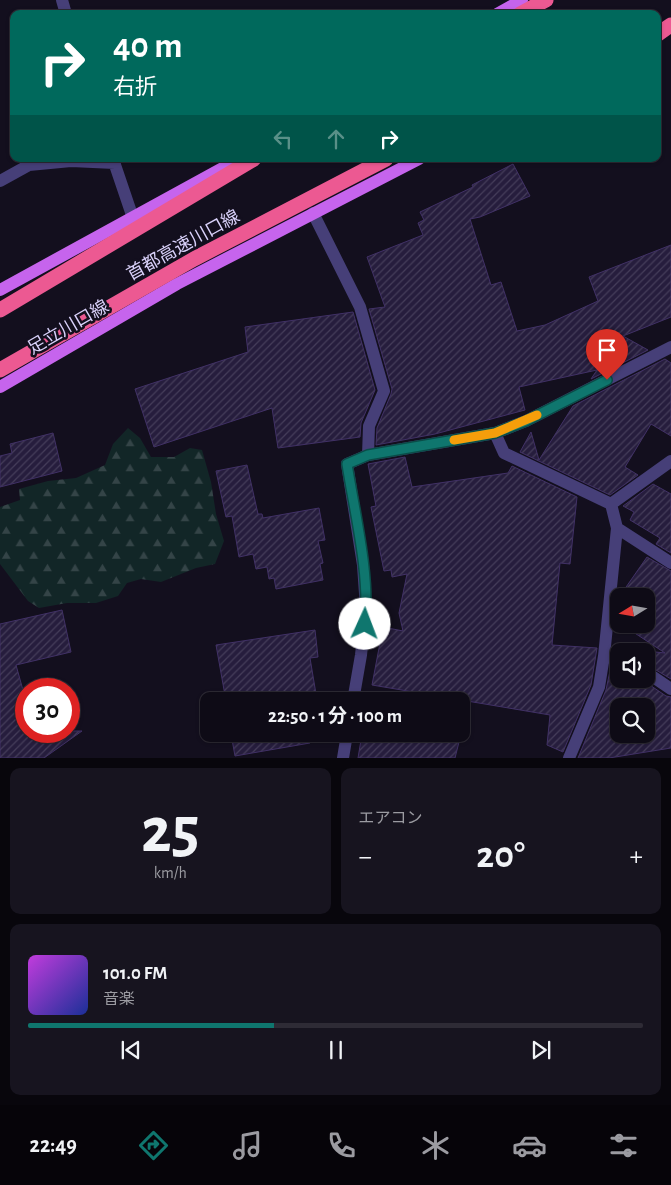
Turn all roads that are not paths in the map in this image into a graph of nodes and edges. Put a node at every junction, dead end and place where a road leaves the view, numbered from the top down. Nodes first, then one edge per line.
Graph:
1 (522, 0) edge
2 (546, 0) edge
3 (504, 10) edge
4 (527, 10) edge
5 (60, 162) edge
6 (114, 162) edge
7 (234, 162) edge
8 (249, 162) edge
9 (380, 162) edge
10 (413, 162) edge
11 (0, 181) edge
12 (313, 213) junction
13 (133, 218) junction
14 (0, 290) edge
15 (0, 310) edge
16 (671, 347) edge
17 (0, 370) edge
18 (0, 387) edge
19 (495, 433) junction
20 (368, 455) junction
21 (671, 461) edge
22 (611, 504) junction
23 (617, 528) junction
24 (671, 563) edge
25 (604, 656) junction
26 (610, 658) edge
27 (655, 678) edge
28 (671, 689) edge
29 (355, 692) edge
30 (346, 742) edge
31 (343, 758) edge
32 (569, 758) edge

1 - 3 main road
2 - 4 highway
5 - 11 street
6 - 13 street
7 - 13 main road
8 - 15 highway, 首都高速川口線
9 - 17 highway, 首都高速川口線
10 - 12 main road, 足立川口線
12 - 18 main road, 足立川口線
12 - 20 street
13 - 14 main road
16 - 19 street
19 - 20 street
19 - 22 street
20 - 29 street
21 - 22 street
22 - 23 street
23 - 24 street
23 - 25 street
25 - 26 street
25 - 32 street
27 - 28 street
30 - 31 street

